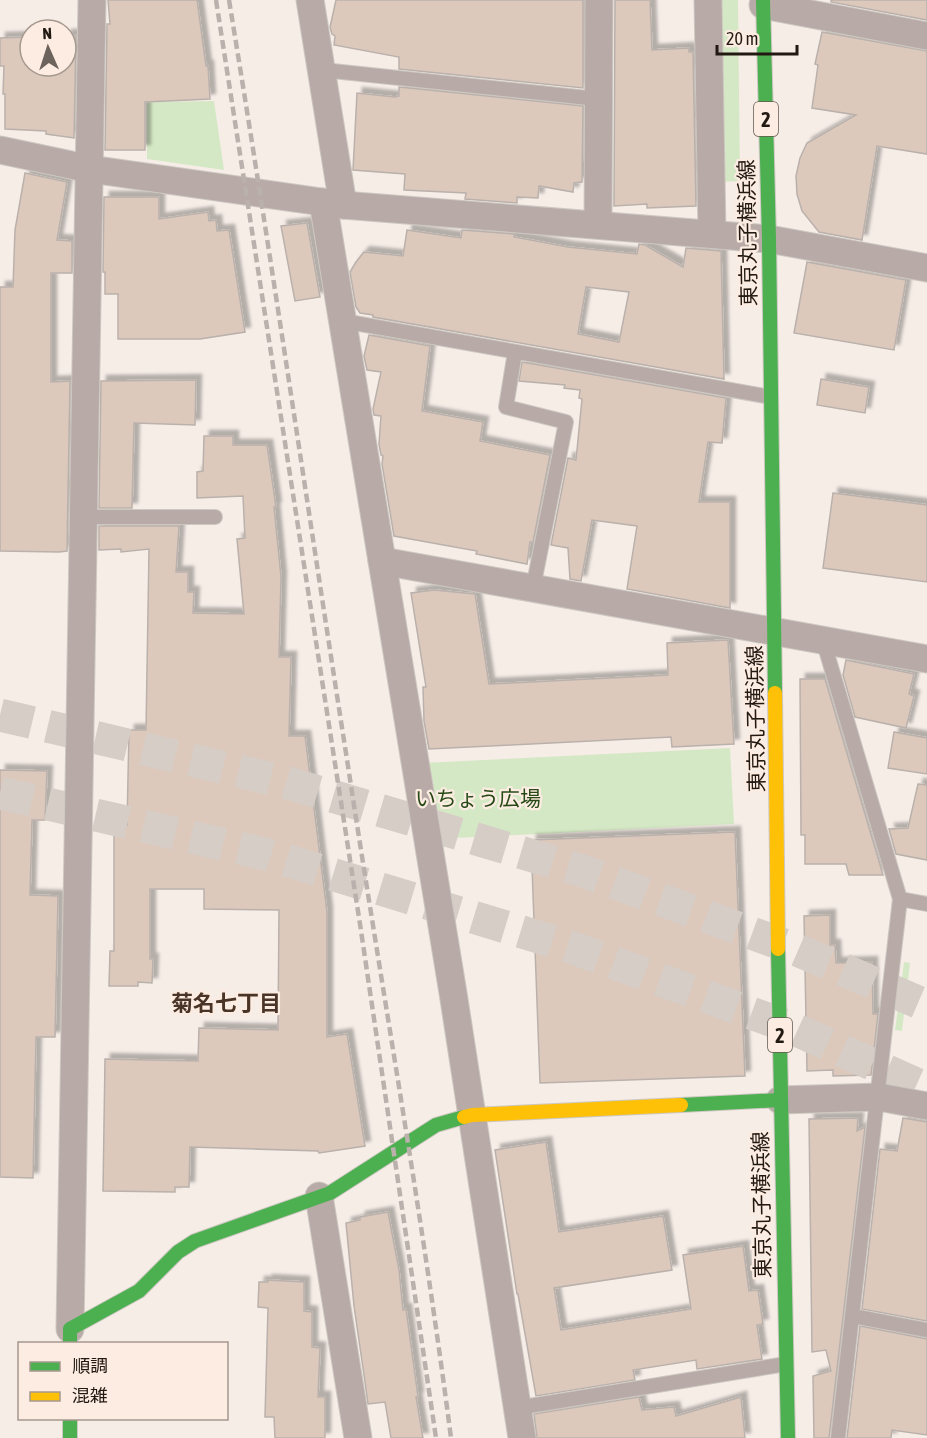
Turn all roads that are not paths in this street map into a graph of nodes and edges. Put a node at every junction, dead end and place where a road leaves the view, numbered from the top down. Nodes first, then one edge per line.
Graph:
1 (92, 0) edge
2 (310, 0) edge
3 (599, 0) edge
4 (708, 0) edge
5 (763, 2) edge
6 (927, 36) edge
7 (323, 70) junction
8 (598, 99) junction
9 (0, 150) edge
10 (90, 169) junction
11 (333, 203) junction
12 (598, 224) junction
13 (712, 234) junction
14 (769, 239) junction
15 (927, 268) edge
16 (343, 321) junction
17 (515, 352) junction
18 (771, 397) junction
19 (84, 517) junction
20 (215, 518) dead end
21 (382, 561) junction
22 (533, 588) junction
23 (775, 632) junction
24 (823, 640) junction
25 (927, 659) edge
26 (900, 899) junction
27 (927, 904) edge
28 (879, 1097) junction
29 (780, 1100) junction
30 (927, 1106) edge
31 (472, 1116) junction
32 (319, 1197) junction
33 (853, 1316) junction
34 (927, 1330) edge
35 (70, 1336) edge
36 (786, 1364) junction
37 (517, 1408) junction
38 (70, 1420) edge
39 (70, 1438) edge
40 (358, 1438) edge
41 (522, 1438) edge
42 (788, 1438) edge
43 (838, 1438) edge

1 - 10 street
2 - 7 street
3 - 8 street
4 - 13 street
5 - 6 street
5 - 14 main road, 東京丸子横浜線 / 2
7 - 8 lane
7 - 11 street
8 - 12 street
9 - 10 street
10 - 11 street
10 - 19 street
11 - 12 street
11 - 16 street
12 - 13 street
13 - 14 street
14 - 15 street
14 - 18 main road, 東京丸子横浜線 / 2
16 - 17 lane
16 - 21 street
17 - 18 lane
17 - 22 lane
18 - 23 main road, 東京丸子横浜線 / 2
19 - 20 lane
19 - 35 street
21 - 22 street
21 - 31 street
22 - 23 street
23 - 24 street
23 - 29 main road, 東京丸子横浜線 / 2
24 - 25 street
24 - 26 lane
26 - 27 lane
26 - 28 lane
28 - 29 street
28 - 30 street
28 - 33 lane
29 - 31 main road
29 - 36 main road, 東京丸子横浜線 / 2
31 - 32 main road
31 - 37 street
32 - 35 main road
32 - 40 street
33 - 34 lane
33 - 43 lane
36 - 37 lane
36 - 42 main road, 東京丸子横浜線 / 2
37 - 41 street
38 - 39 main road

